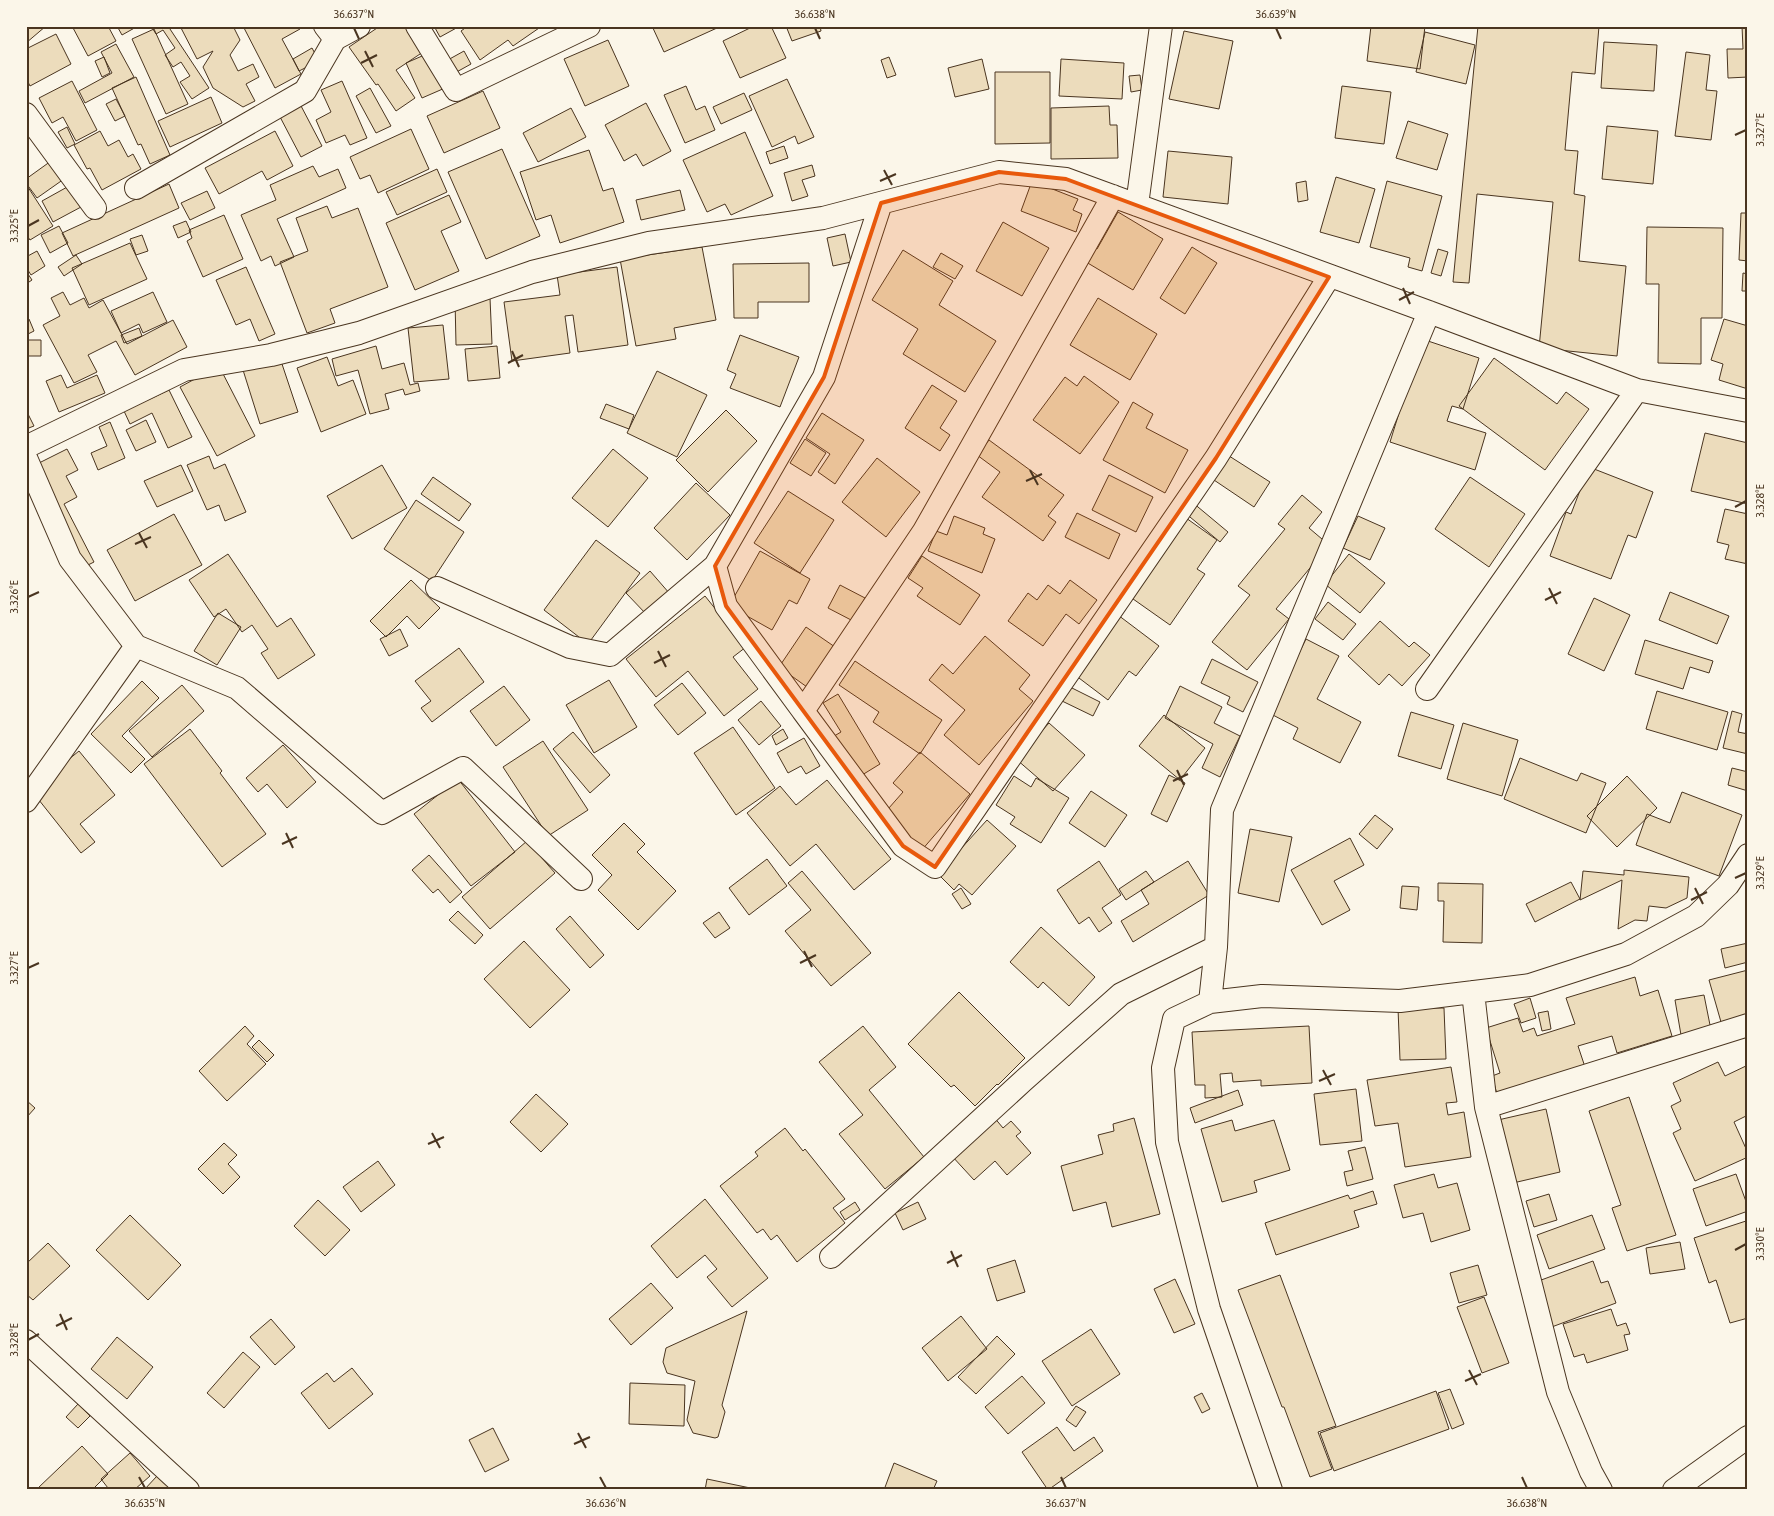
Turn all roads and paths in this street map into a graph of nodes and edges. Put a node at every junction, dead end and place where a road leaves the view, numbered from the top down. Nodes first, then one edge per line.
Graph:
1 (359, 26) edge
2 (417, 26) edge
3 (589, 26) edge
4 (1161, 26) edge
5 (330, 33) edge
6 (26, 114) edge
7 (136, 188) dead end
8 (1113, 196) junction
9 (881, 203) junction
10 (1137, 205) junction
11 (95, 208) dead end
12 (1329, 277) junction
13 (1429, 312) junction
14 (1637, 390) junction
15 (1748, 411) edge
16 (26, 447) edge
17 (26, 458) edge
18 (715, 566) junction
19 (437, 588) dead end
20 (136, 646) junction
21 (1427, 689) dead end
22 (803, 711) junction
23 (26, 801) edge
24 (1748, 855) edge
25 (582, 879) dead end
26 (1216, 947) junction
27 (1473, 992) junction
28 (1210, 1002) junction
29 (1748, 1025) edge
30 (1486, 1107) junction
31 (832, 1257) dead end
32 (26, 1341) edge
33 (1748, 1437) edge
34 (188, 1490) edge
35 (1271, 1490) edge
36 (1601, 1490) edge
37 (1674, 1490) edge

1 - 5 street
2 - 3 street
4 - 10 street
5 - 7 street
6 - 11 street
8 - 9 street
8 - 10 street
8 - 22 street
9 - 16 street
9 - 18 street
10 - 12 street
12 - 13 street
12 - 22 street
13 - 14 street
13 - 26 street
14 - 15 street
14 - 21 street
17 - 20 street
18 - 19 street
18 - 22 street
20 - 23 street
20 - 25 street
24 - 27 street
26 - 28 street
26 - 31 street
27 - 28 street
27 - 30 street
28 - 35 street
29 - 30 street
30 - 36 street
32 - 34 street
33 - 37 street

